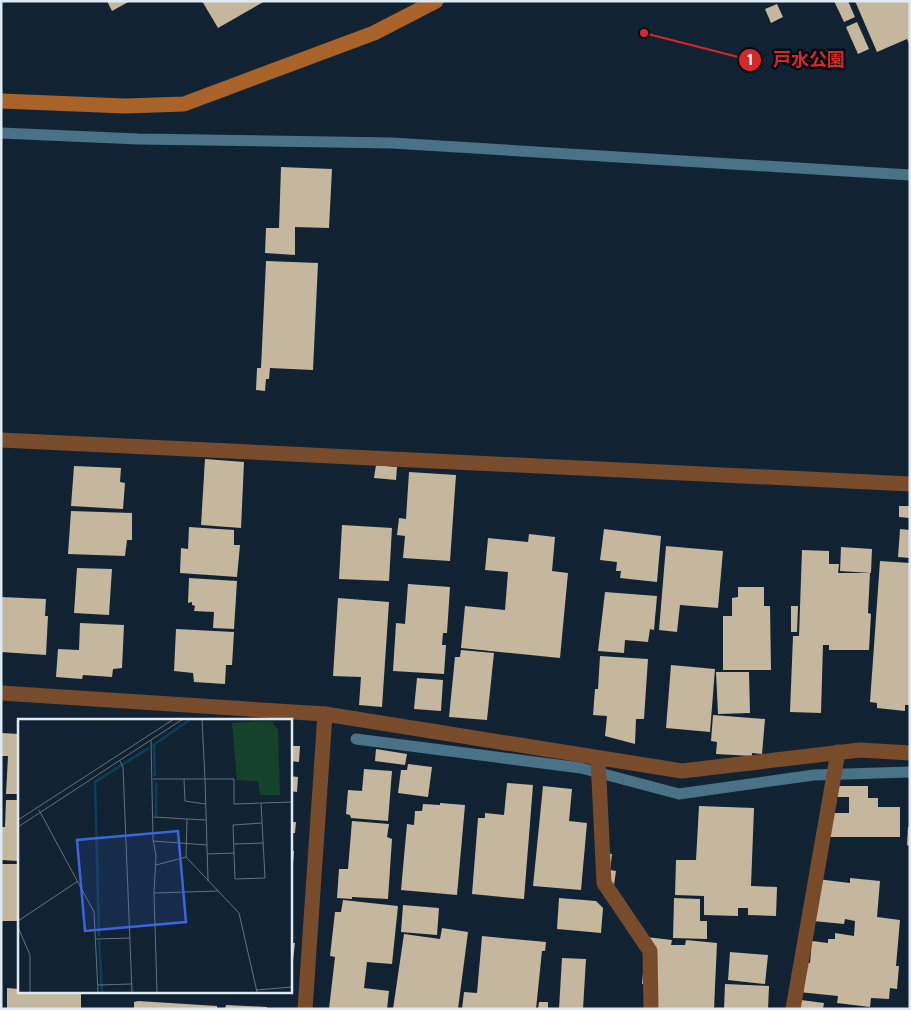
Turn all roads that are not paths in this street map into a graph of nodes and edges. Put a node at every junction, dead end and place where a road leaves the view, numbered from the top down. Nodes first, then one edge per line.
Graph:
1 (436, 1) edge
2 (1, 101) edge
3 (1, 440) edge
4 (910, 484) edge
5 (1, 693) edge
6 (325, 714) junction
7 (910, 753) edge
8 (838, 754) junction
9 (598, 759) junction
10 (305, 1009) edge
11 (651, 1009) edge
12 (792, 1009) edge

1 - 2 street
3 - 4 street
5 - 6 street
6 - 9 street
6 - 10 street
7 - 8 street
8 - 9 street
8 - 12 street
9 - 11 street

